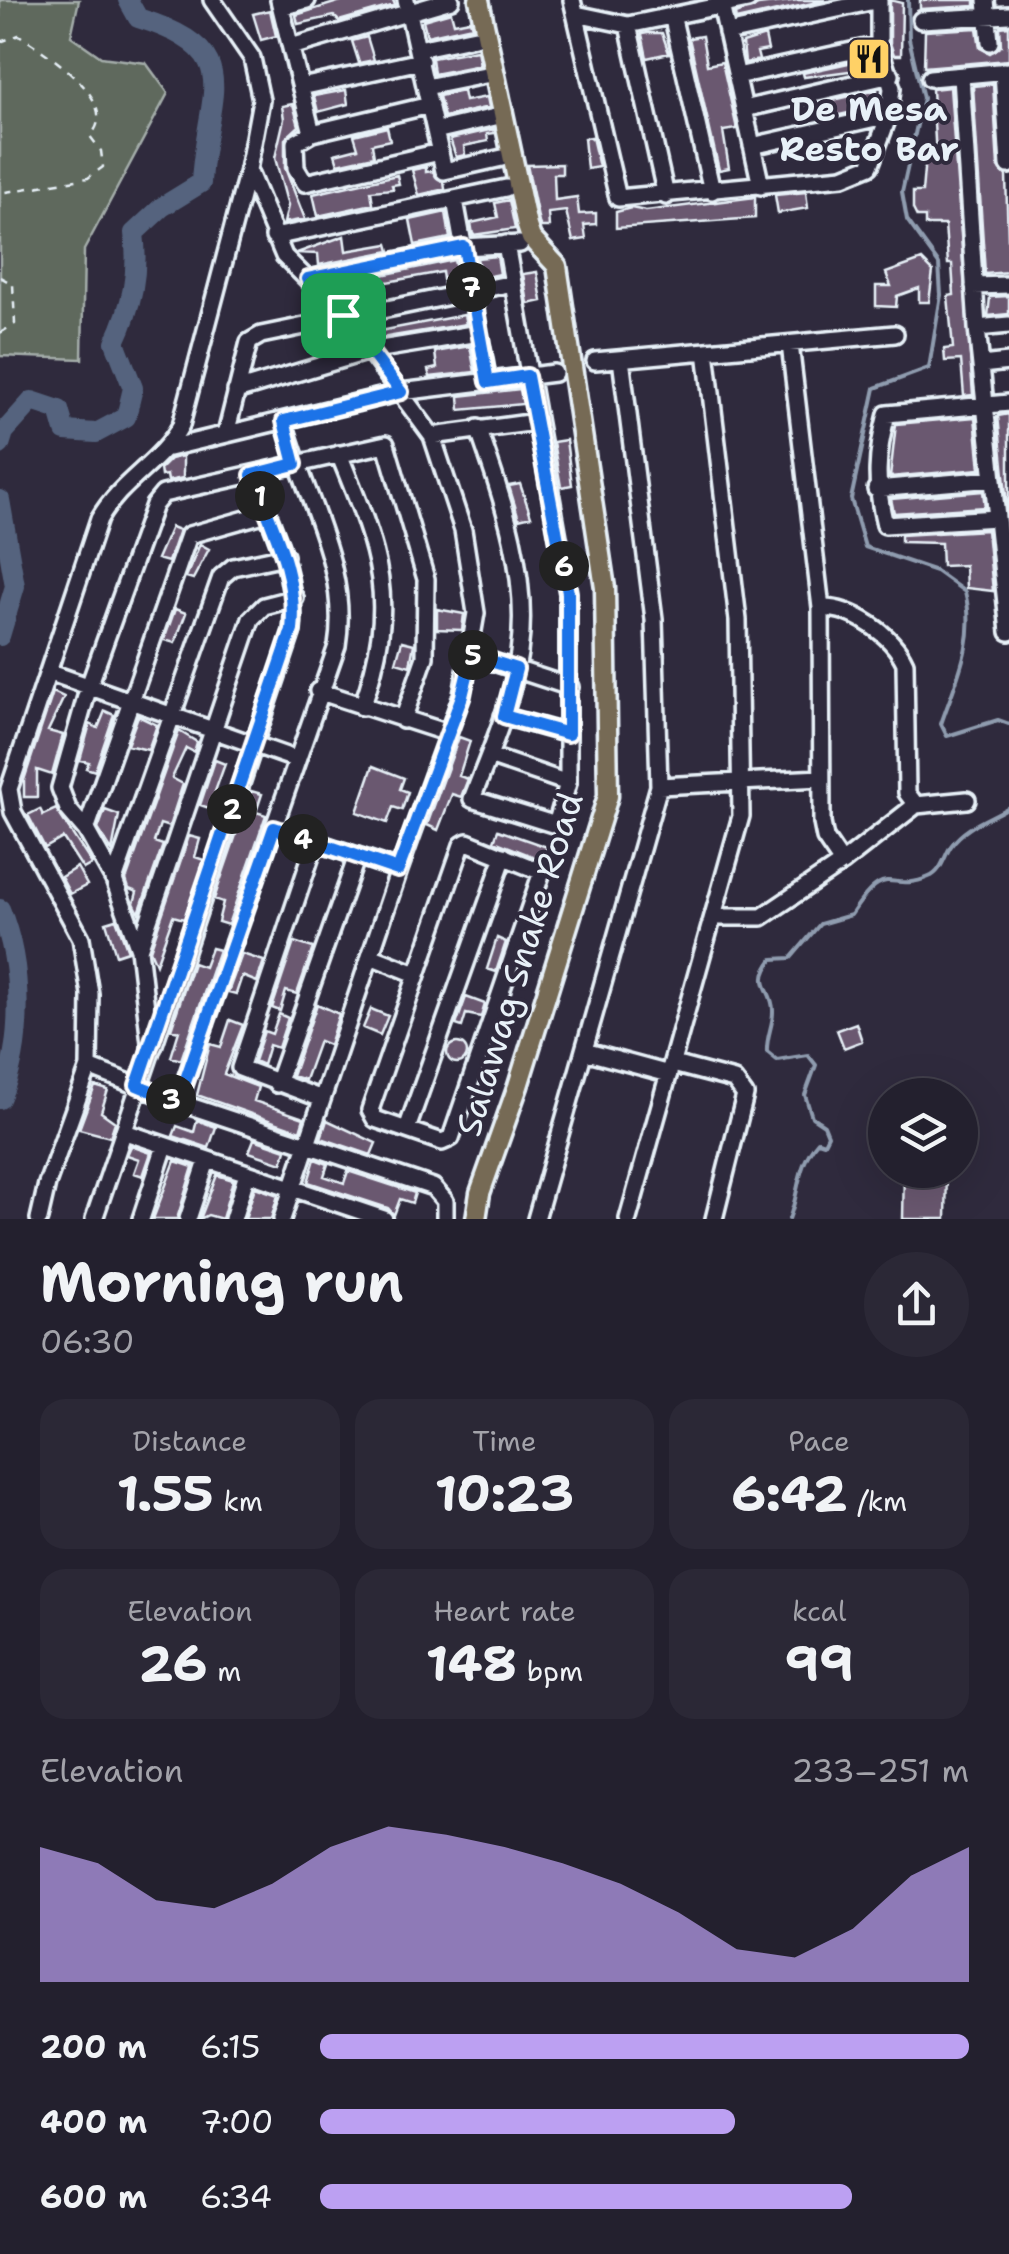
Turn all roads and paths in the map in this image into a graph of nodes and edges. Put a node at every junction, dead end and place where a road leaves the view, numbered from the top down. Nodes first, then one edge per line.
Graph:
1 (212, 0) edge
2 (308, 0) edge
3 (451, 0) edge
4 (480, 0) edge
5 (748, 0) edge
6 (720, 3) edge
7 (280, 4) edge
8 (408, 7) edge
9 (574, 7) edge
10 (987, 8) edge
11 (1009, 15) edge
12 (673, 19) junction
13 (921, 20) dead end
14 (628, 26) junction
15 (727, 33) junction
16 (476, 37) dead end
17 (0, 42) edge
18 (990, 42) dead end
19 (879, 45) junction
20 (291, 47) junction
21 (420, 55) junction
22 (1006, 71) edge
23 (485, 74) dead end
24 (891, 74) junction
25 (736, 76) junction
26 (961, 76) junction
27 (930, 78) dead end
28 (426, 86) junction
29 (301, 87) junction
30 (430, 105) junction
31 (744, 109) junction
32 (889, 116) junction
33 (495, 117) dead end
34 (436, 131) junction
35 (312, 134) junction
36 (752, 146) junction
37 (440, 152) junction
38 (502, 158) dead end
39 (1009, 165) edge
40 (248, 170) junction
41 (761, 186) junction
42 (506, 188) dead end
43 (712, 191) junction
44 (0, 193) edge
45 (666, 196) junction
46 (455, 200) junction
47 (274, 237) junction
48 (464, 247) junction
49 (0, 278) edge
50 (308, 279) junction
51 (512, 283) junction
52 (974, 286) junction
53 (1009, 286) edge
54 (471, 289) junction
55 (343, 315) junction
56 (1009, 325) edge
57 (977, 328) junction
58 (0, 333) edge
59 (479, 333) junction
60 (894, 334) dead end
61 (790, 344) junction
62 (369, 351) junction
63 (706, 351) junction
64 (620, 359) junction
65 (596, 361) dead end
66 (1009, 362) edge
67 (981, 365) junction
68 (554, 373) dead end
69 (527, 376) junction
70 (488, 382) junction
71 (236, 391) junction
72 (401, 392) junction
73 (1009, 404) edge
74 (985, 406) junction
75 (284, 421) junction
76 (536, 422) junction
77 (478, 428) junction
78 (226, 434) junction
79 (432, 436) junction
80 (168, 448) junction
81 (340, 454) junction
82 (295, 464) junction
83 (252, 475) junction
84 (992, 479) junction
85 (876, 489) junction
86 (267, 513) junction
87 (996, 518) junction
88 (285, 556) junction
89 (296, 598) junction
90 (821, 608) junction
91 (1009, 632) edge
92 (472, 655) junction
93 (516, 669) junction
94 (48, 672) junction
95 (89, 686) junction
96 (570, 687) junction
97 (318, 691) junction
98 (601, 692) junction
99 (133, 702) junction
100 (362, 707) junction
101 (172, 716) junction
102 (504, 716) junction
103 (403, 720) junction
104 (214, 731) junction
105 (448, 733) junction
106 (568, 734) junction
107 (254, 744) junction
108 (489, 756) junction
109 (295, 759) junction
110 (822, 778) junction
111 (568, 782) junction
112 (742, 782) junction
113 (659, 786) junction
114 (967, 800) dead end
115 (916, 805) junction
116 (274, 828) junction
117 (86, 830) junction
118 (315, 844) junction
119 (504, 856) junction
120 (356, 858) junction
121 (842, 863) junction
122 (398, 870) junction
123 (114, 880) junction
124 (716, 917) junction
125 (139, 949) junction
126 (372, 957) junction
127 (416, 974) junction
128 (151, 1051) junction
129 (584, 1051) junction
130 (89, 1067) junction
131 (671, 1069) junction
132 (277, 1084) junction
133 (137, 1085) junction
134 (322, 1099) junction
135 (178, 1102) junction
136 (407, 1128) junction
137 (125, 1132) junction
138 (306, 1145) junction
139 (165, 1146) junction
140 (207, 1160) junction
141 (247, 1174) junction
142 (291, 1189) junction
143 (39, 1219) edge
144 (94, 1219) edge
145 (141, 1219) edge
146 (188, 1219) edge
147 (233, 1219) edge
148 (282, 1219) edge
149 (384, 1219) edge
150 (445, 1219) edge
151 (464, 1219) edge
152 (476, 1219) edge
153 (536, 1219) edge
154 (628, 1219) edge
155 (714, 1219) edge

1 - 40 street
2 - 7 street
3 - 8 street
4 - 98 main road, Salawag Snake Road
5 - 6 street
6 - 12 street
6 - 15 street
7 - 20 street
8 - 20 street
8 - 21 street
9 - 14 street
9 - 45 street
10 - 11 street
10 - 13 street
10 - 18 street
12 - 14 street
12 - 43 street
14 - 45 street
15 - 19 street
15 - 25 street
16 - 21 street
17 - 44 path
19 - 24 street
19 - 25 street
20 - 29 street
21 - 28 street
21 - 29 street
22 - 26 street
22 - 39 street
23 - 28 street
24 - 31 street
24 - 32 street
25 - 31 street
26 - 27 street
26 - 52 street
28 - 30 street
29 - 35 street
30 - 34 street
30 - 35 street
31 - 36 street
32 - 36 street
32 - 41 street
33 - 34 street
34 - 37 street
35 - 37 street
36 - 41 street
37 - 38 street
40 - 47 street
40 - 80 street
41 - 43 street
42 - 46 street
43 - 45 street
46 - 47 street
46 - 48 street
47 - 50 street
48 - 50 street
48 - 51 street
48 - 54 street
49 - 58 path
50 - 55 street
51 - 54 street
51 - 69 street
52 - 53 street
52 - 57 street
54 - 55 street
54 - 59 street
55 - 62 street
55 - 71 street
56 - 57 street
57 - 67 street
59 - 62 street
59 - 70 street
60 - 61 street
61 - 63 street
61 - 90 street
62 - 71 street
62 - 72 street
63 - 64 street
63 - 112 street
64 - 65 street
64 - 113 street
66 - 67 street
67 - 74 street
68 - 69 street
69 - 70 street
69 - 76 street
70 - 72 street
71 - 78 street
72 - 75 street
72 - 79 street
73 - 74 street
74 - 84 street
74 - 85 street
75 - 78 street
75 - 82 street
76 - 77 street
76 - 96 street
77 - 79 street
77 - 93 street
78 - 80 street
79 - 92 street
80 - 94 street
81 - 82 street
81 - 100 street
81 - 103 street
82 - 83 street
82 - 97 street
83 - 86 street
83 - 95 street
84 - 85 street
84 - 87 street
85 - 87 street
86 - 88 street
86 - 99 street
87 - 91 street
88 - 89 street
88 - 101 street
89 - 104 street
89 - 107 street
90 - 110 street
90 - 115 street
92 - 93 street
92 - 105 street
93 - 96 street
93 - 102 street
94 - 95 street
94 - 130 street
95 - 99 street
95 - 117 street
96 - 106 street
97 - 100 street
97 - 109 street
98 - 151 main road, Salawag Snake Road
98 - 152 main road, Salawag Snake Road
99 - 101 street
99 - 117 street
100 - 103 street
101 - 104 street
101 - 123 street
102 - 106 street
102 - 108 street
103 - 105 street
104 - 107 street
104 - 125 street
105 - 122 street
106 - 111 street
107 - 109 street
107 - 128 street
108 - 111 street
108 - 111 street
109 - 116 street
110 - 112 street
110 - 121 street
112 - 113 street
112 - 124 street
113 - 129 street
114 - 115 street
115 - 121 street
116 - 118 street
116 - 135 street
117 - 123 street
118 - 120 street
118 - 132 street
119 - 127 street
119 - 136 street
119 - 136 street
120 - 122 street
120 - 132 street
121 - 124 street
122 - 126 street
123 - 125 street
124 - 131 street
125 - 128 street
126 - 127 street
126 - 134 street
127 - 136 street
128 - 133 street
129 - 131 street
129 - 153 street
130 - 133 street
130 - 143 street
131 - 154 street
131 - 155 street
132 - 134 street
133 - 135 street
133 - 137 street
134 - 138 street
135 - 138 street
137 - 139 street
137 - 144 street
138 - 142 street
138 - 150 street
139 - 140 street
139 - 145 street
140 - 141 street
140 - 146 street
141 - 142 street
141 - 147 street
142 - 148 street
142 - 149 street

